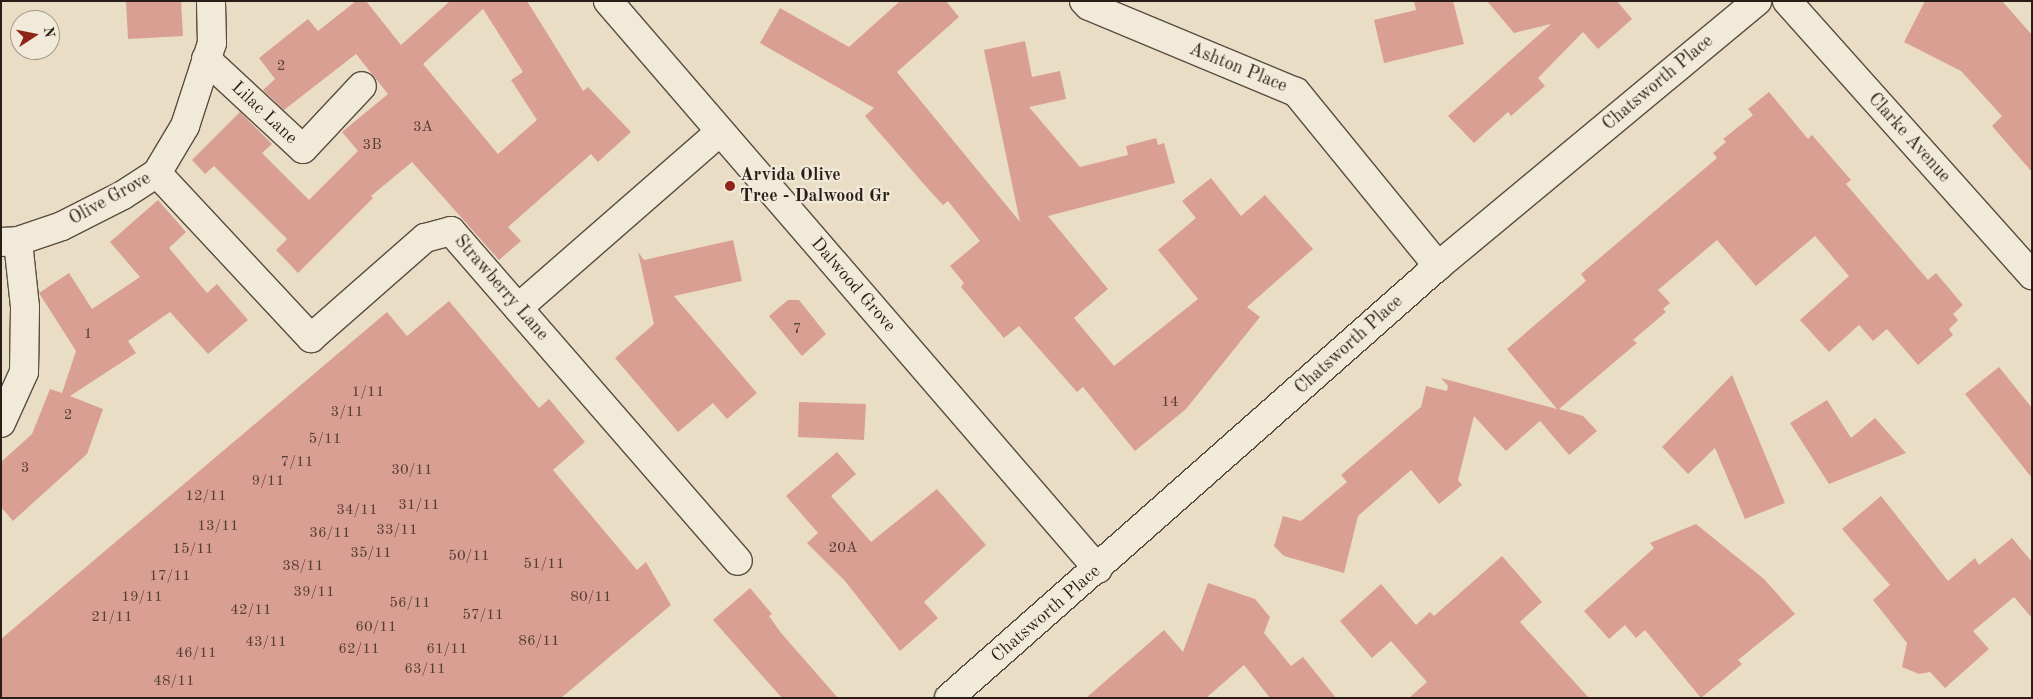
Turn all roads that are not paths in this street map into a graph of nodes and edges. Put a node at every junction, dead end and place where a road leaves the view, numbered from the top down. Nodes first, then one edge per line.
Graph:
1 (211, 1) edge
2 (608, 1) edge
3 (1084, 1) edge
4 (1757, 1) edge
5 (1787, 1) edge
6 (206, 59) junction
7 (362, 86) dead end
8 (720, 132) junction
9 (157, 173) junction
10 (10, 242) edge
11 (1438, 266) junction
12 (2032, 275) edge
13 (518, 308) junction
14 (1, 423) edge
15 (738, 561) dead end
16 (1098, 569) junction
17 (950, 698) edge

1 - 6 street, Olive Grove
2 - 8 street, Dalwood Grove
3 - 11 street, Ashton Place
4 - 11 street, Chatsworth Place
5 - 12 street, Clarke Avenue
6 - 7 street, Lilac Lane
6 - 9 street, Olive Grove
8 - 13 street
8 - 16 street, Dalwood Grove
9 - 10 street, Olive Grove
9 - 13 street, Strawberry Lane
10 - 14 street
11 - 16 street, Chatsworth Place
13 - 15 street, Strawberry Lane
16 - 17 street, Chatsworth Place

